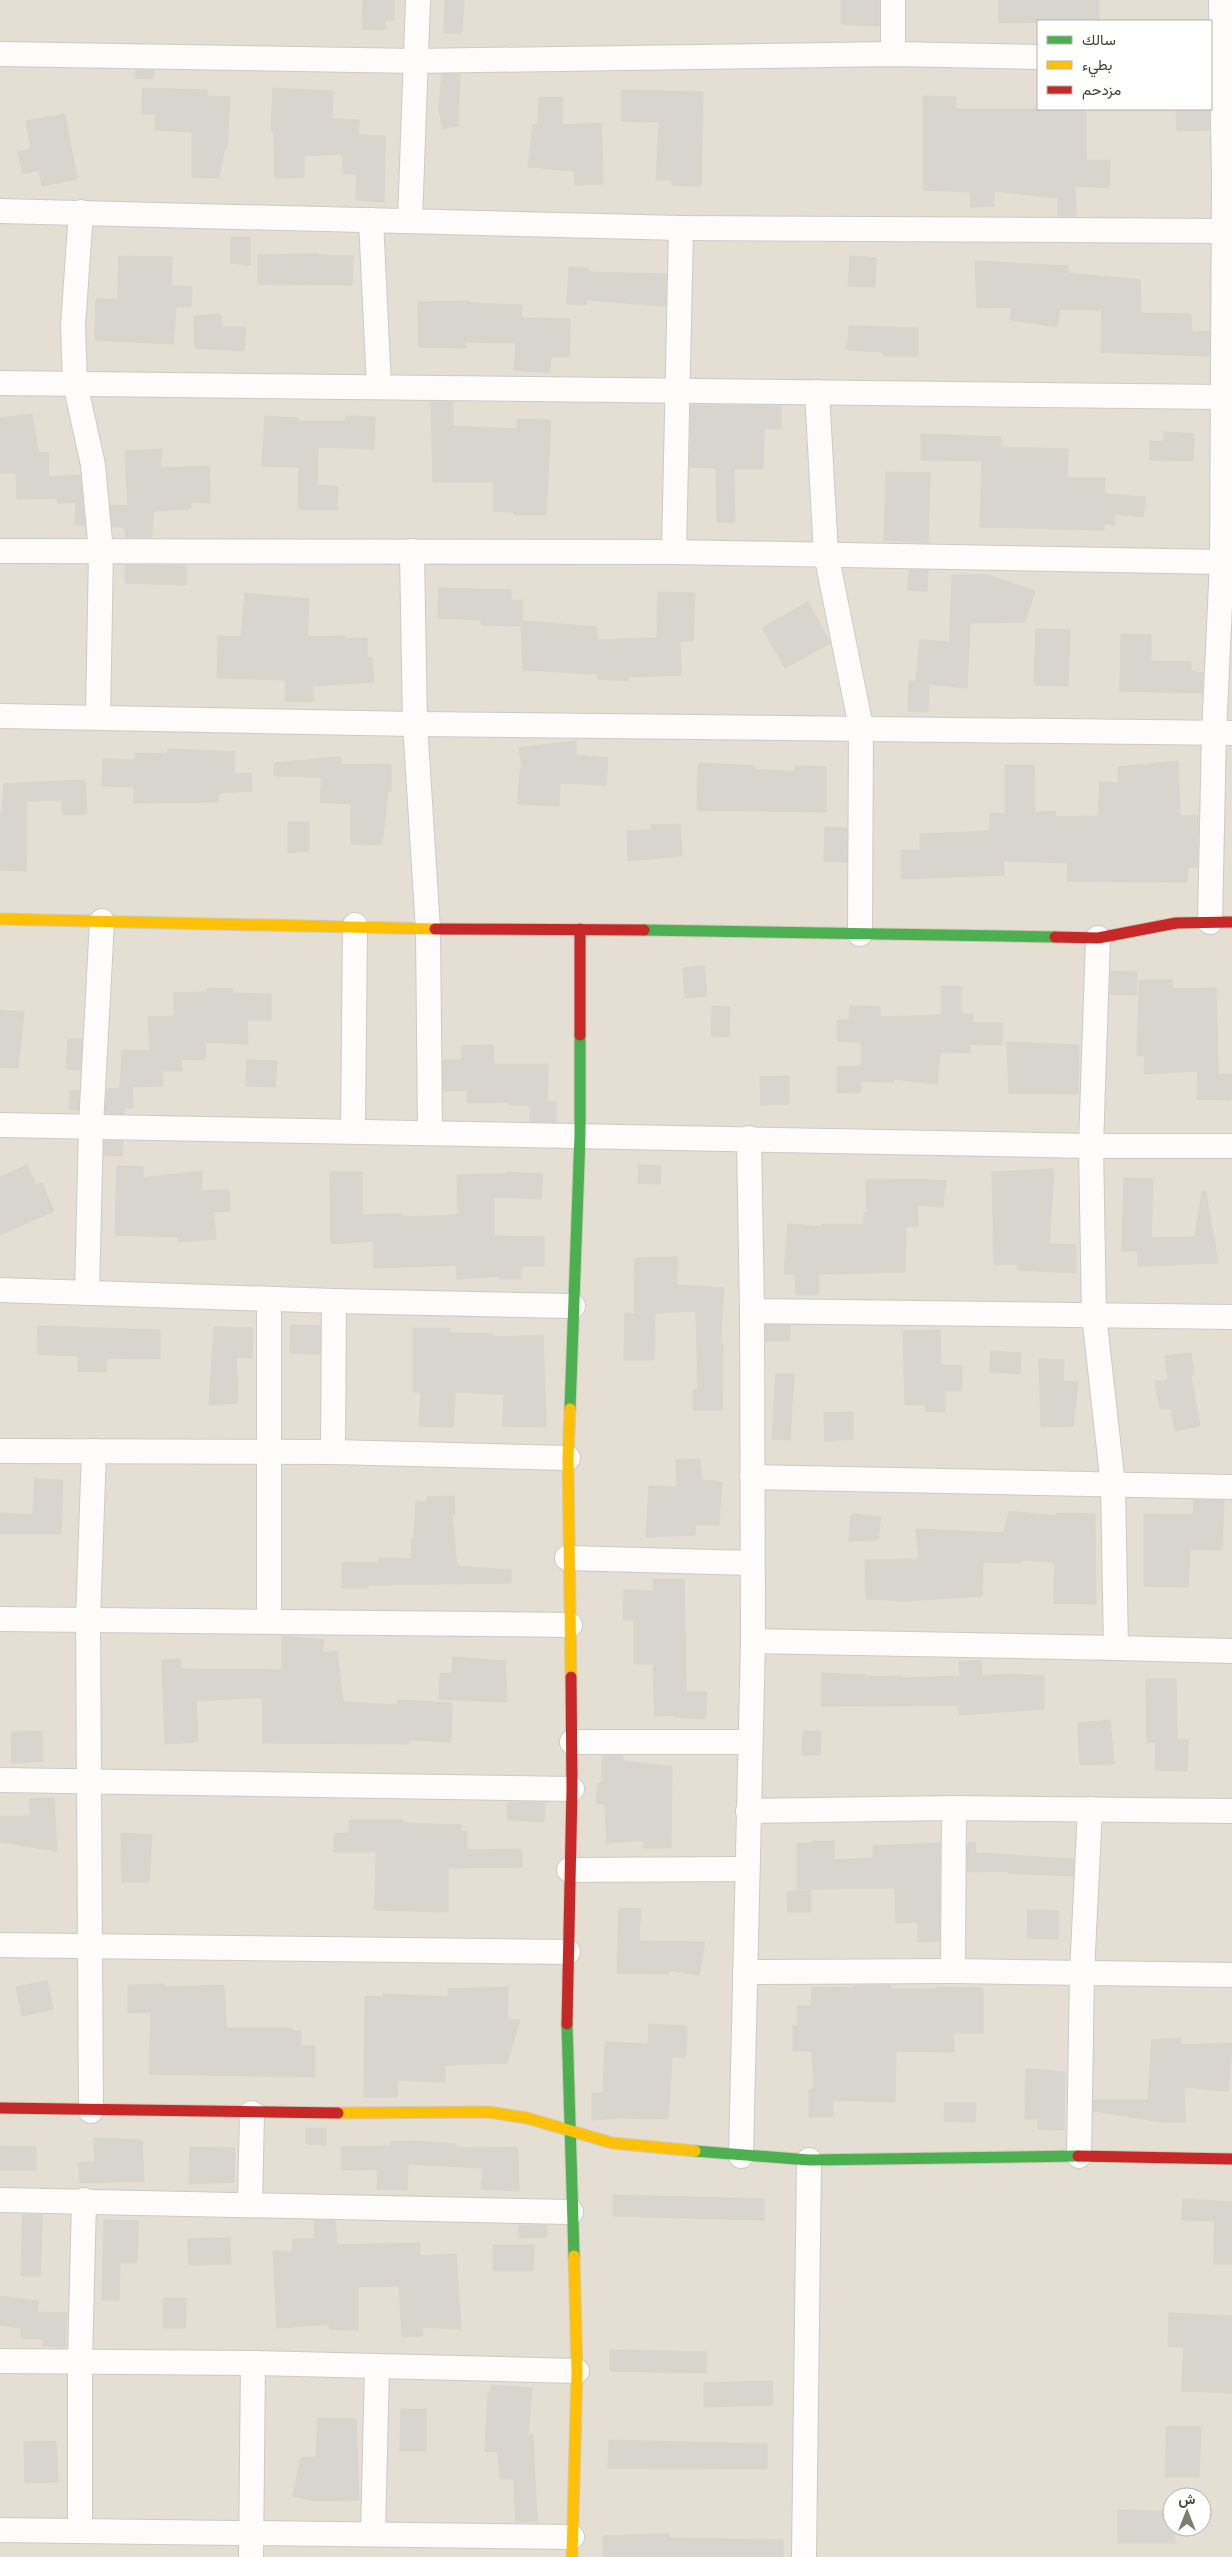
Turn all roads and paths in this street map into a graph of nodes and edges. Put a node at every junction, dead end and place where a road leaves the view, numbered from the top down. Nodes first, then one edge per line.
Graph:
1 (418, 0) edge
2 (892, 0) edge
3 (1221, 0) edge
4 (0, 54) edge
5 (893, 54) junction
6 (1037, 57) edge
7 (415, 60) junction
8 (1216, 60) edge
9 (1228, 179) edge
10 (0, 211) edge
11 (81, 212) junction
12 (372, 220) junction
13 (410, 221) junction
14 (681, 228) junction
15 (1224, 231) junction
16 (0, 383) edge
17 (75, 383) junction
18 (379, 387) junction
19 (677, 391) junction
20 (817, 392) junction
21 (1222, 397) junction
22 (1227, 477) edge
23 (0, 551) edge
24 (412, 551) junction
25 (101, 552) junction
26 (674, 552) junction
27 (826, 554) junction
28 (1222, 562) junction
29 (0, 716) edge
30 (98, 717) junction
31 (415, 724) junction
32 (861, 727) junction
33 (1223, 733) edge
34 (1223, 818) edge
35 (0, 918) edge
36 (102, 921) junction
37 (1221, 922) edge
38 (355, 926) junction
39 (428, 929) junction
40 (580, 929) junction
41 (860, 934) junction
42 (1098, 938) junction
43 (0, 1125) edge
44 (91, 1126) junction
45 (353, 1130) junction
46 (430, 1132) junction
47 (580, 1135) junction
48 (749, 1138) junction
49 (1091, 1146) junction
50 (1232, 1146) edge
51 (0, 1290) edge
52 (87, 1294) junction
53 (269, 1299) junction
54 (334, 1301) junction
55 (573, 1306) junction
56 (752, 1311) junction
57 (1094, 1315) junction
58 (1232, 1317) edge
59 (0, 1451) edge
60 (94, 1451) junction
61 (269, 1452) junction
62 (333, 1452) junction
63 (568, 1458) junction
64 (752, 1477) junction
65 (1113, 1485) junction
66 (1232, 1487) edge
67 (567, 1558) junction
68 (752, 1563) junction
69 (0, 1618) edge
70 (88, 1620) junction
71 (269, 1620) junction
72 (570, 1624) junction
73 (753, 1642) junction
74 (1116, 1648) junction
75 (1232, 1651) edge
76 (572, 1742) junction
77 (750, 1742) junction
78 (0, 1780) edge
79 (89, 1781) junction
80 (572, 1789) junction
81 (954, 1808) junction
82 (1090, 1809) junction
83 (748, 1810) junction
84 (1232, 1811) edge
85 (569, 1870) junction
86 (747, 1870) junction
87 (0, 1945) edge
88 (90, 1946) junction
89 (568, 1952) junction
90 (953, 1971) junction
91 (745, 1972) junction
92 (1082, 1972) junction
93 (1232, 1975) edge
94 (0, 2108) edge
95 (91, 2110) junction
96 (252, 2113) junction
97 (570, 2132) junction
98 (742, 2156) junction
99 (1079, 2156) junction
100 (1232, 2159) edge
101 (808, 2160) junction
102 (0, 2200) edge
103 (84, 2200) junction
104 (250, 2204) junction
105 (571, 2212) junction
106 (0, 2361) edge
107 (80, 2362) junction
108 (253, 2363) junction
109 (377, 2366) junction
110 (577, 2371) junction
111 (0, 2530) edge
112 (80, 2530) junction
113 (252, 2531) junction
114 (373, 2534) junction
115 (572, 2547) edge
116 (251, 2557) edge
117 (804, 2557) edge

1 - 7 street
2 - 5 street
3 - 8 street
4 - 7 street
5 - 6 street
5 - 7 street
7 - 13 street
8 - 9 street
9 - 15 street
10 - 11 street
11 - 12 street
11 - 17 street
12 - 13 street
12 - 18 street
13 - 14 street
14 - 15 street
14 - 19 street
15 - 21 street
16 - 17 street
17 - 18 street
17 - 25 street
18 - 19 street
19 - 20 street
19 - 26 street
20 - 21 street
20 - 27 street
21 - 22 street
22 - 28 street
23 - 25 street
24 - 25 street
24 - 26 street
24 - 31 street
25 - 30 street
26 - 27 street
27 - 28 street
27 - 32 street
28 - 33 street
29 - 30 street
30 - 31 street
31 - 32 street
31 - 39 street
32 - 33 street
32 - 41 street
33 - 34 street
34 - 37 street
35 - 36 street
36 - 38 street
36 - 44 street
37 - 42 street
38 - 39 street
38 - 45 street
39 - 40 street
39 - 46 street
40 - 41 street
40 - 47 street
41 - 42 street
42 - 49 street
43 - 44 street
44 - 45 street
44 - 52 street
45 - 46 street
46 - 47 street
47 - 48 street
47 - 55 street
48 - 49 street
48 - 56 street
49 - 50 street
49 - 57 street
51 - 52 street
52 - 53 street
53 - 54 street
53 - 61 street
54 - 55 street
54 - 62 street
55 - 63 street
56 - 57 street
56 - 64 street
57 - 58 street
57 - 65 street
59 - 60 street
60 - 61 street
60 - 70 street
61 - 62 street
61 - 71 street
62 - 63 street
63 - 67 street
64 - 65 street
64 - 68 street
65 - 66 street
65 - 74 street
67 - 68 street
67 - 72 street
68 - 73 street
69 - 70 street
70 - 71 street
70 - 79 street
71 - 72 street
72 - 76 street
73 - 74 street
73 - 77 street
74 - 75 street
76 - 77 street
76 - 80 street
77 - 83 street
78 - 79 street
79 - 80 street
79 - 88 street
80 - 85 street
81 - 82 street
81 - 83 street
81 - 90 street
82 - 84 street
82 - 92 street
83 - 86 street
85 - 86 street
85 - 89 street
86 - 91 street
87 - 88 street
88 - 89 street
88 - 95 street
89 - 97 street
90 - 91 street
90 - 92 street
91 - 98 street
92 - 93 street
92 - 99 street
94 - 95 street
95 - 96 street
96 - 97 street
96 - 104 street
97 - 98 street
97 - 105 street
98 - 101 street
99 - 100 street
99 - 101 street
101 - 117 street
102 - 103 street
103 - 104 street
103 - 107 street
104 - 105 street
105 - 110 street
106 - 107 street
107 - 108 street
107 - 112 street
108 - 109 street
108 - 113 street
109 - 110 street
109 - 114 street
110 - 115 street
111 - 112 street
112 - 113 street
113 - 114 street
113 - 116 street
114 - 115 street

